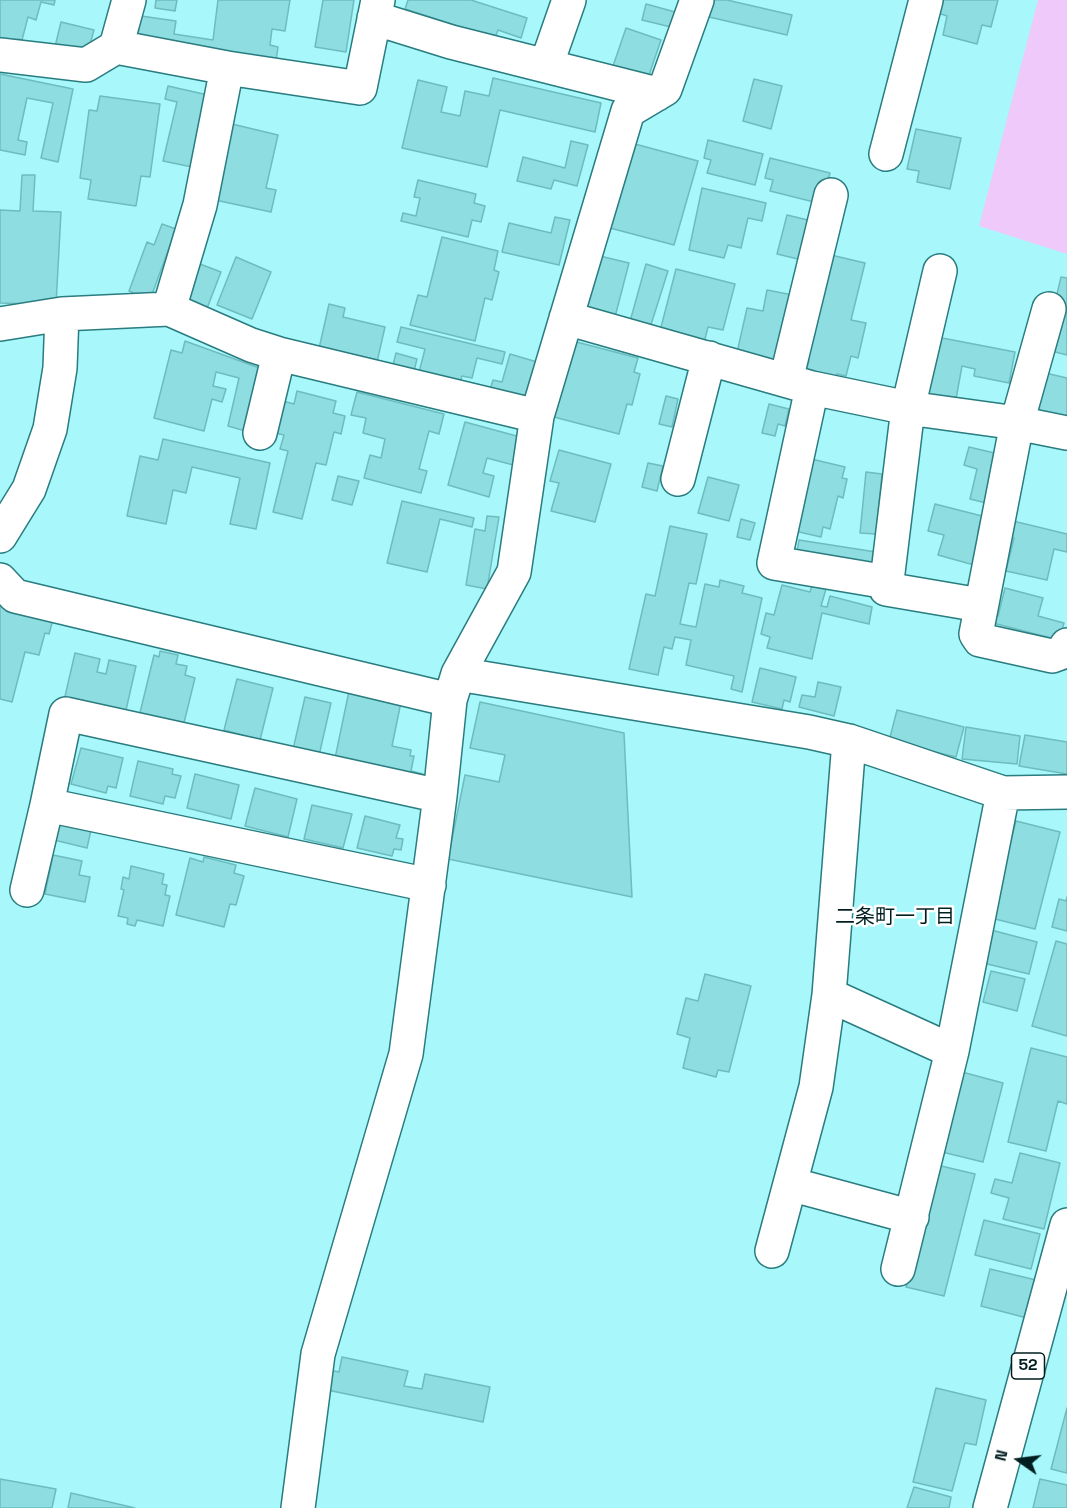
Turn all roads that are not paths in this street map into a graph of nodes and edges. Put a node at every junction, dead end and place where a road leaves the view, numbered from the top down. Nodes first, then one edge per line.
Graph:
1 (129, 0) edge
2 (569, 0) edge
3 (697, 0) edge
4 (926, 0) edge
5 (376, 9) edge
6 (116, 47) junction
7 (0, 55) edge
8 (546, 66) junction
9 (227, 68) junction
10 (657, 94) junction
11 (886, 154) dead end
12 (831, 195) dead end
13 (940, 271) dead end
14 (169, 309) junction
15 (1049, 309) dead end
16 (62, 314) junction
17 (566, 318) junction
18 (0, 324) edge
19 (279, 354) junction
20 (709, 358) junction
21 (799, 384) junction
22 (908, 408) junction
23 (537, 416) junction
24 (1017, 423) junction
25 (260, 433) dead end
26 (1067, 433) edge
27 (678, 479) dead end
28 (0, 536) edge
29 (0, 580) edge
30 (887, 582) junction
31 (981, 605) junction
32 (1067, 645) edge
33 (454, 687) junction
34 (849, 741) junction
35 (1067, 792) edge
36 (1003, 793) junction
37 (440, 796) junction
38 (47, 805) junction
39 (429, 885) junction
40 (27, 890) dead end
41 (830, 995) junction
42 (952, 1051) junction
43 (790, 1184) junction
44 (912, 1217) junction
45 (1067, 1225) edge
46 (772, 1251) dead end
47 (898, 1269) dead end
48 (298, 1508) edge
49 (990, 1508) edge

1 - 6 street
2 - 8 street
3 - 10 street
4 - 11 street
5 - 8 street
5 - 9 street
6 - 7 street
6 - 9 street
8 - 10 street
9 - 14 street
10 - 17 street
12 - 21 street
13 - 22 street
14 - 16 street
14 - 19 street
15 - 24 street
16 - 18 street
16 - 28 street
17 - 20 street
17 - 23 street
19 - 23 street
19 - 25 street
20 - 21 street
20 - 27 street
21 - 22 street
21 - 30 street
22 - 24 street
22 - 30 street
23 - 33 street
24 - 26 street
24 - 31 street
29 - 33 street
30 - 31 street
31 - 32 street
33 - 34 street
33 - 37 street
34 - 36 street
34 - 41 street
35 - 36 street
36 - 42 street
37 - 38 street
37 - 39 street
38 - 39 street
38 - 40 street
39 - 48 street
41 - 42 street
41 - 43 street
42 - 44 street
43 - 44 street
43 - 46 street
44 - 47 street
45 - 49 street, 52

